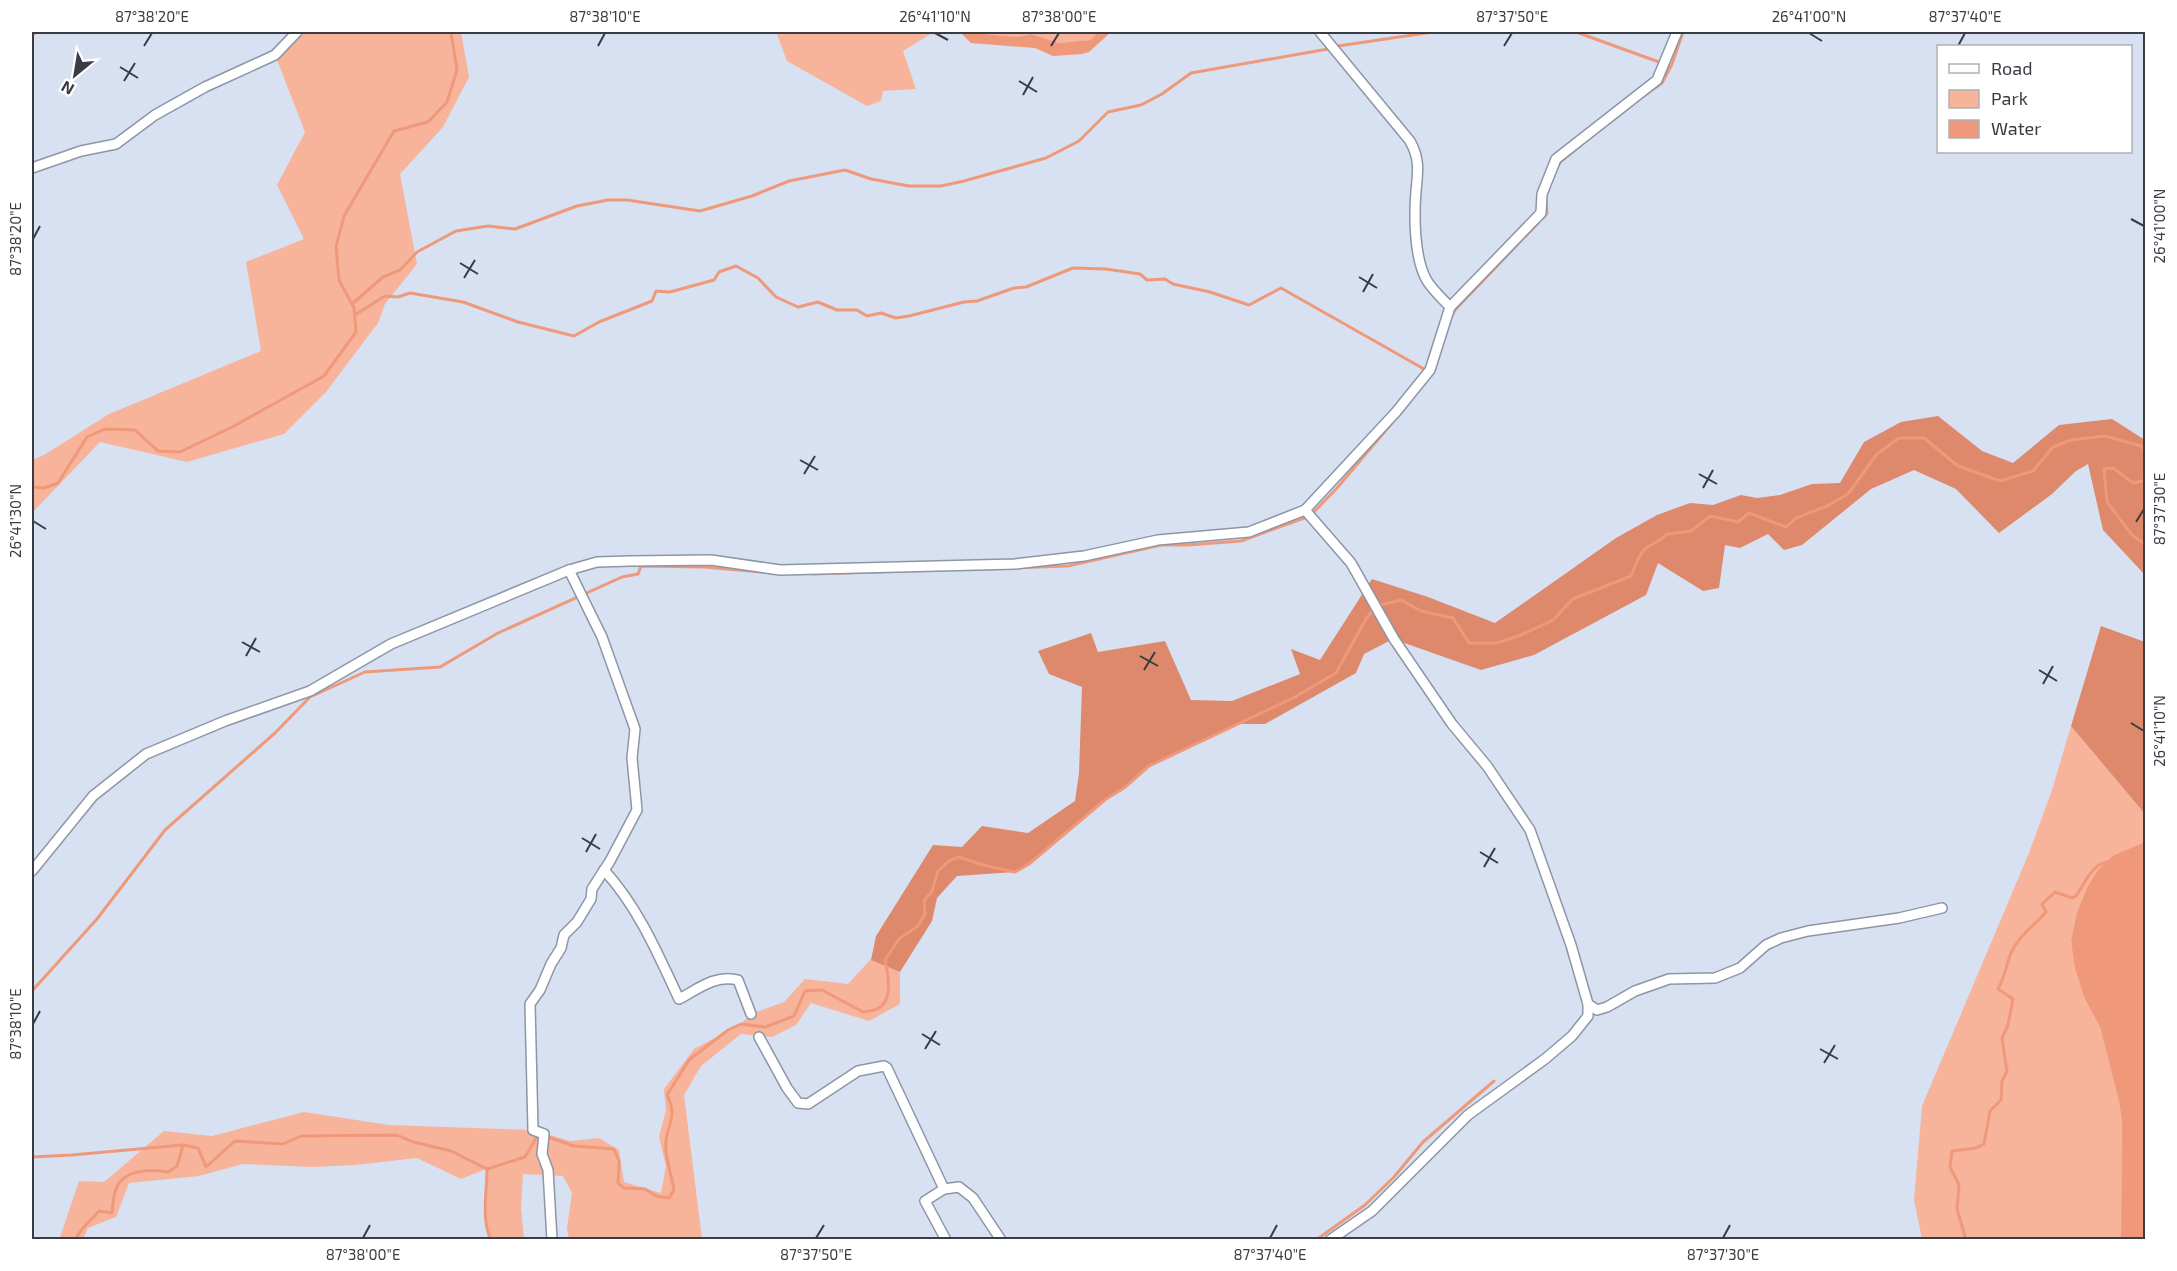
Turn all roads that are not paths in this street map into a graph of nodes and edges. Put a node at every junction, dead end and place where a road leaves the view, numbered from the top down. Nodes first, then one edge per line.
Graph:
1 (297, 32) edge
2 (1320, 32) edge
3 (1677, 32) edge
4 (32, 168) edge
5 (1450, 307) junction
6 (1305, 510) junction
7 (569, 570) junction
8 (604, 870) junction
9 (32, 871) edge
10 (1942, 908) dead end
11 (1588, 1004) junction
12 (751, 1014) dead end
13 (759, 1037) dead end
14 (944, 1189) junction
15 (552, 1239) edge
16 (946, 1239) edge
17 (1001, 1239) edge
18 (1330, 1239) edge

1 - 4 street
2 - 5 street
3 - 5 street
5 - 6 street
6 - 7 street
6 - 11 street
7 - 8 street
7 - 9 street
8 - 12 street
8 - 15 street
10 - 11 street
11 - 18 street
13 - 14 street
14 - 16 street
14 - 17 street

